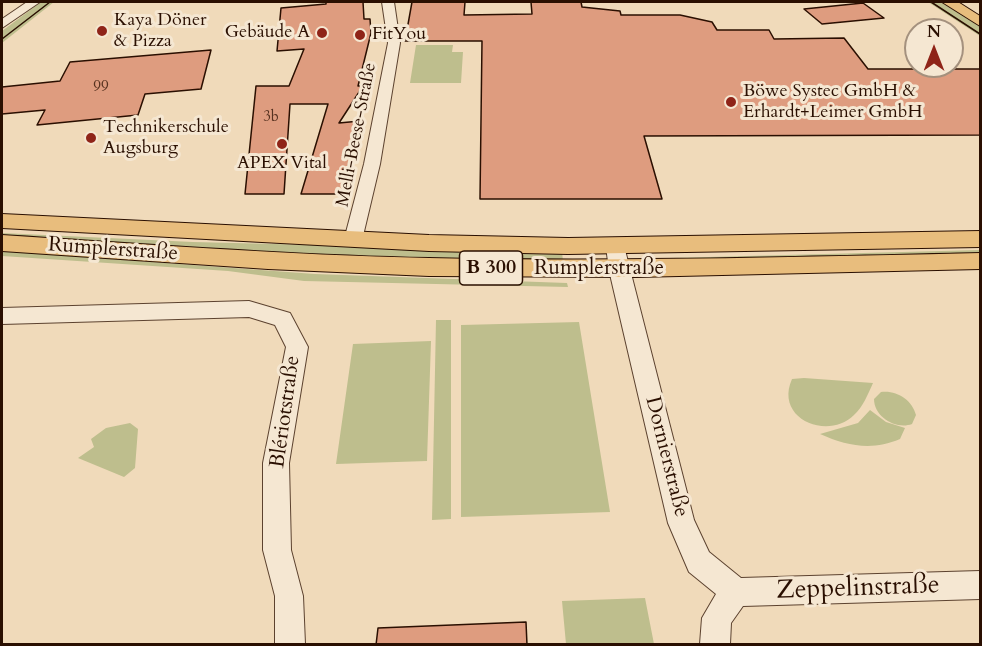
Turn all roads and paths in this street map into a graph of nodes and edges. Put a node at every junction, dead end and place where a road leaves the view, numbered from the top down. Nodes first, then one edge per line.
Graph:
1 (34, 2) edge
2 (388, 2) edge
3 (954, 5) edge
4 (981, 21) edge
5 (2, 24) edge
6 (2, 221) edge
7 (981, 239) edge
8 (354, 240) junction
9 (2, 243) edge
10 (615, 246) junction
11 (981, 261) edge
12 (619, 270) junction
13 (2, 316) edge
14 (981, 585) edge
15 (736, 592) junction
16 (290, 645) edge
17 (715, 645) edge

1 - 5 street
2 - 8 street, Melli-Beese-Straße
3 - 4 main road
6 - 8 main road, Rumplerstraße / B 300
7 - 10 main road, Rumplerstraße / B 300
8 - 10 main road, Rumplerstraße / B 300
9 - 12 main road, Rumplerstraße / B 300
10 - 12 street, Dornierstraße
11 - 12 main road, Rumplerstraße / B 300
12 - 15 street, Dornierstraße
13 - 16 street, Blériotstraße
14 - 15 street, Zeppelinstraße
15 - 17 street

